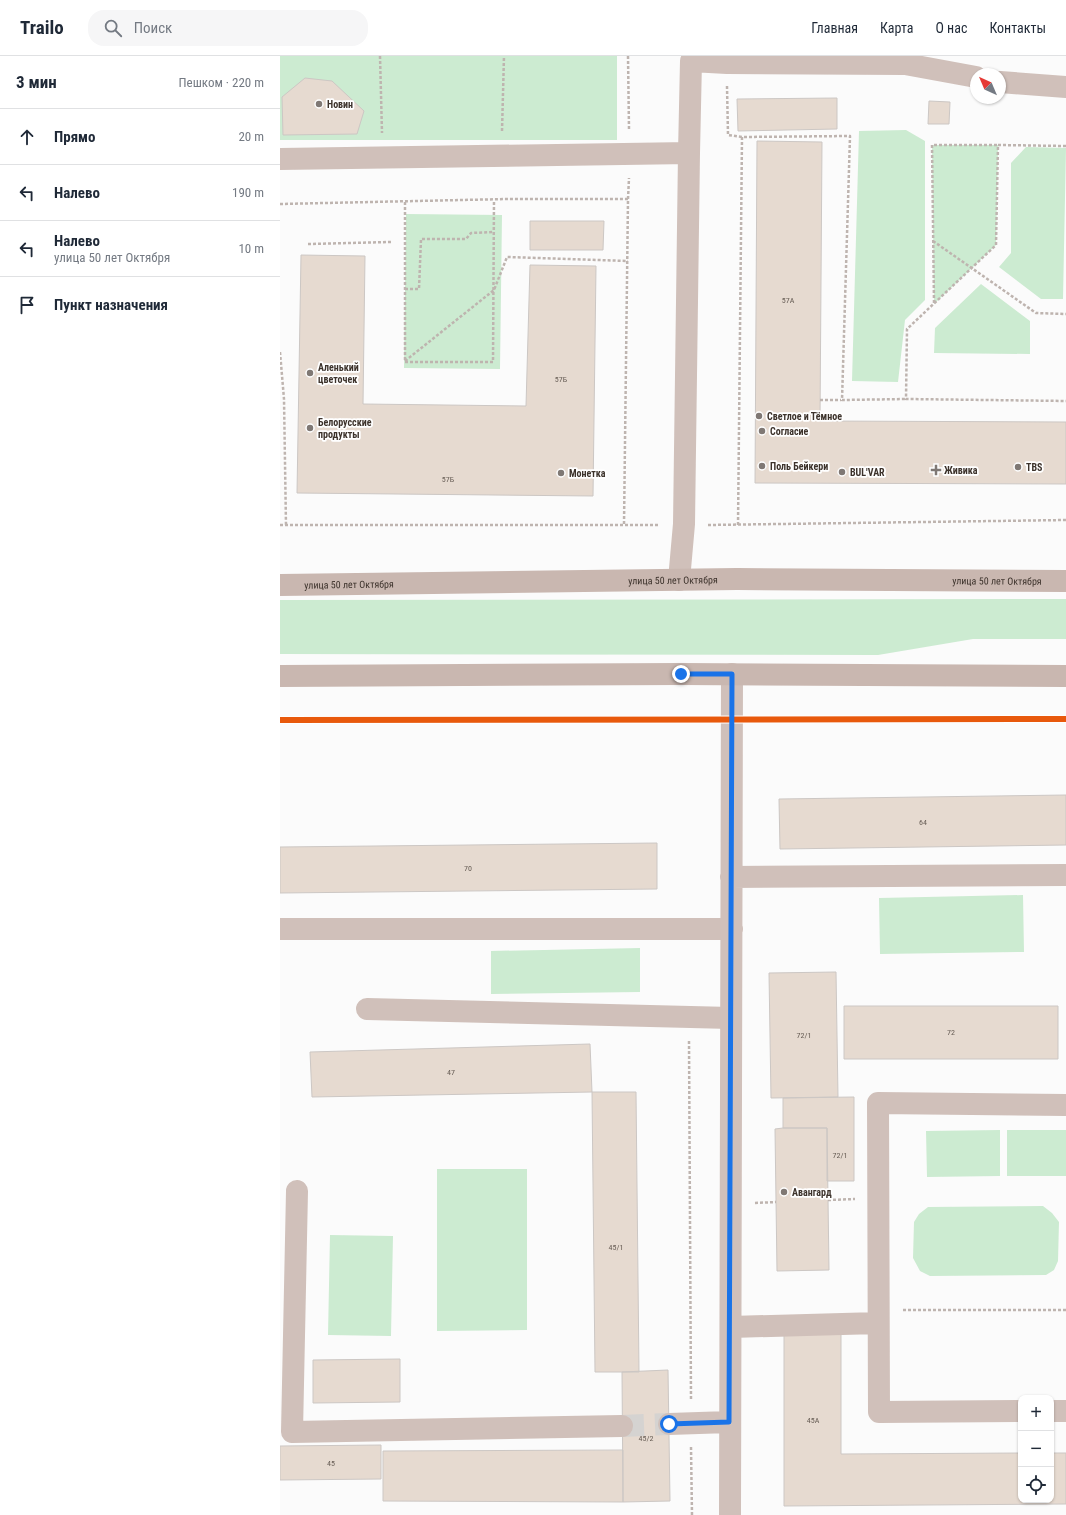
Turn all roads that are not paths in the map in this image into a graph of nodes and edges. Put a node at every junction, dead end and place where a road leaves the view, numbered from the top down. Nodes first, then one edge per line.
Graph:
1 (691, 59) edge
2 (970, 76) edge
3 (1006, 82) edge
4 (1066, 87) edge
5 (689, 153) junction
6 (280, 158) edge
7 (679, 580) junction
8 (1066, 581) edge
9 (280, 585) edge
10 (732, 674) junction
11 (280, 676) edge
12 (1066, 676) edge
13 (1066, 875) edge
14 (731, 877) junction
15 (280, 929) edge
16 (732, 929) junction
17 (366, 1009) dead end
18 (731, 1018) junction
19 (1066, 1105) edge
20 (297, 1191) dead end
21 (878, 1317) junction
22 (730, 1327) junction
23 (1018, 1411) edge
24 (1054, 1411) edge
25 (1066, 1411) edge
26 (729, 1422) junction
27 (669, 1424) tunnel mouth
28 (622, 1426) tunnel mouth
29 (730, 1515) edge

1 - 2 lane
1 - 5 lane
3 - 4 lane
5 - 6 lane
5 - 7 lane
7 - 8 main road, улица 50 лет Октября
7 - 9 main road, улица 50 лет Октября
10 - 11 main road
10 - 12 main road
10 - 14 lane
13 - 14 lane
14 - 16 lane
15 - 16 lane
16 - 18 lane
17 - 18 lane
18 - 22 lane
19 - 21 lane
20 - 28 lane
21 - 22 lane
21 - 23 lane
22 - 26 lane
24 - 25 lane
26 - 27 lane
26 - 29 lane

